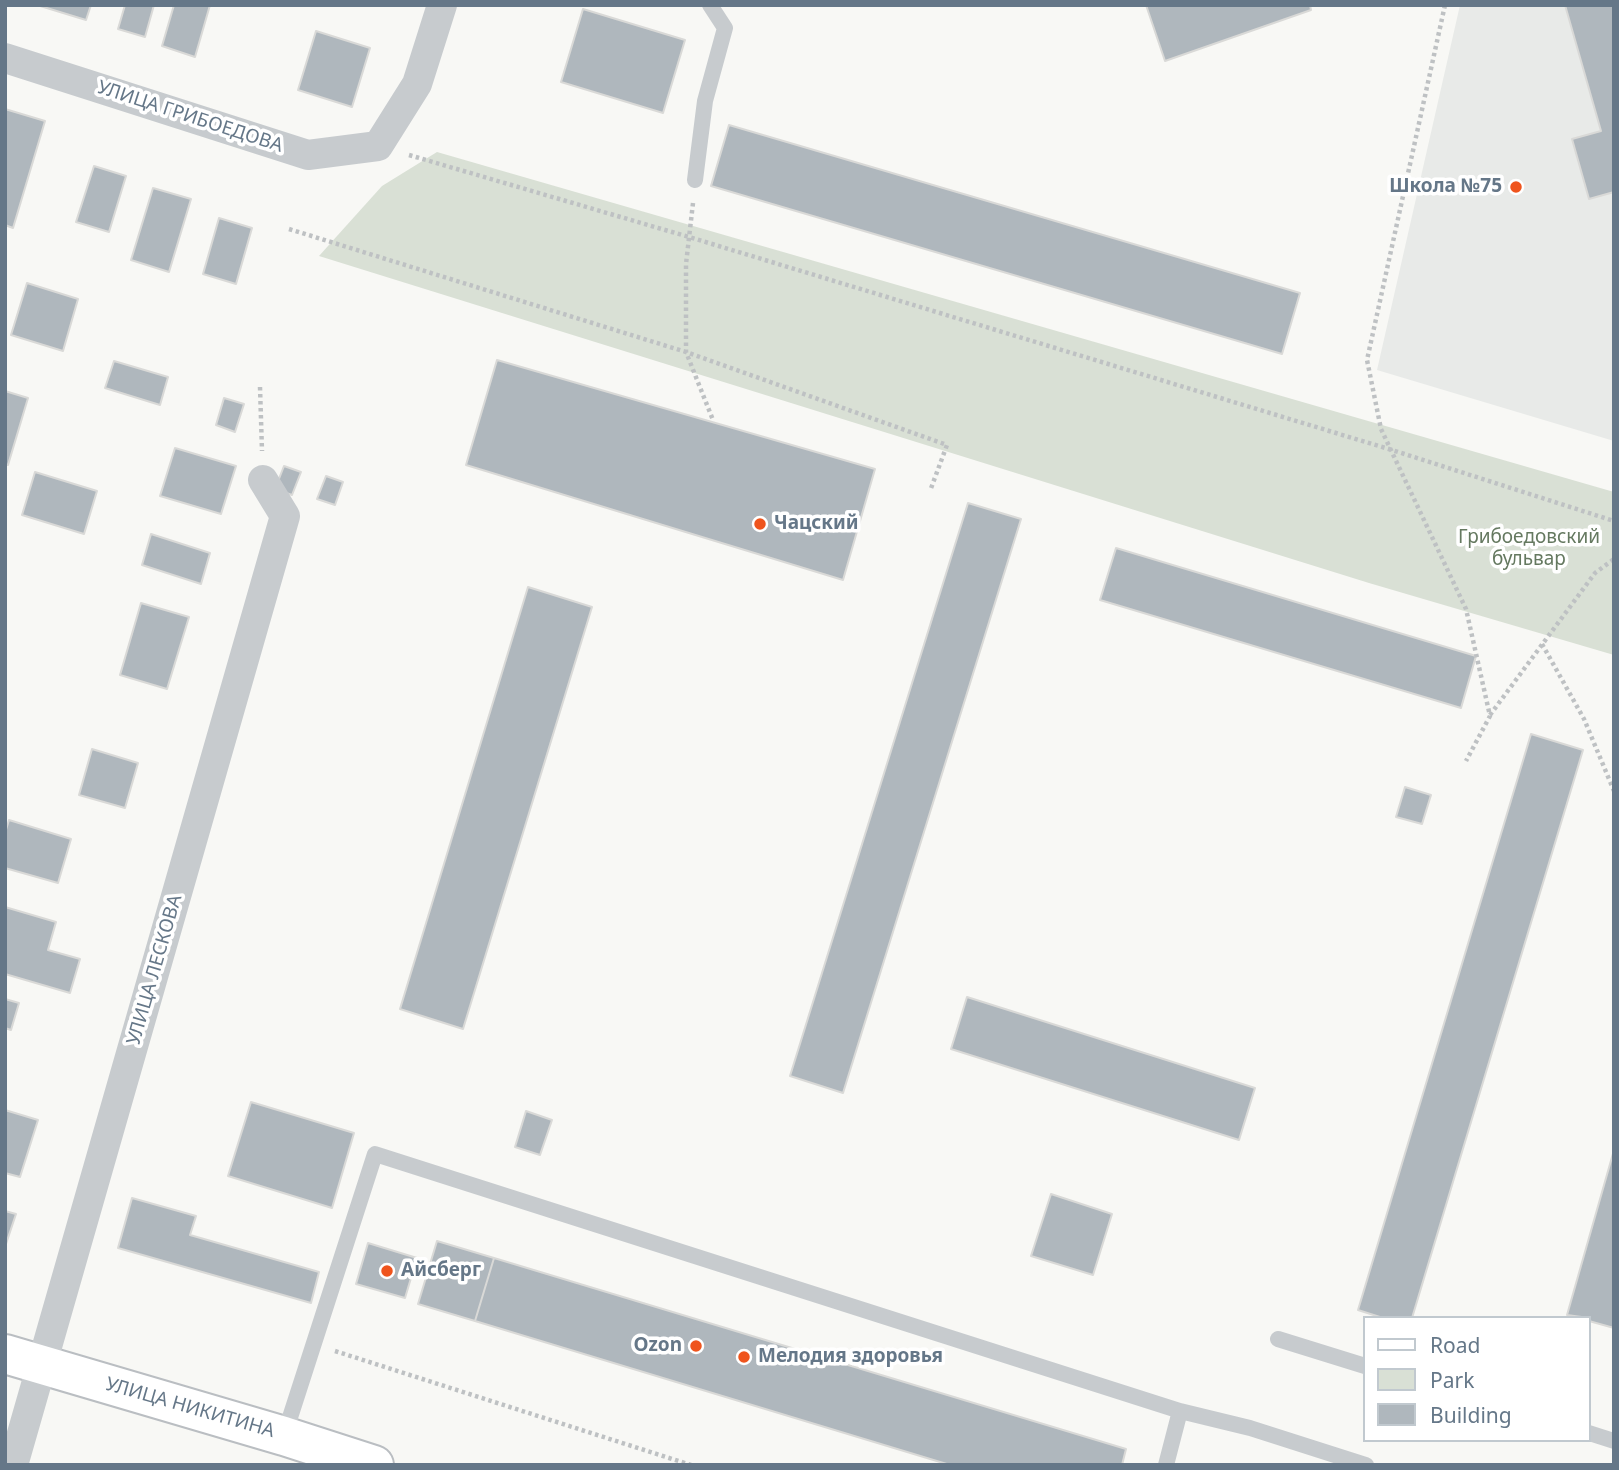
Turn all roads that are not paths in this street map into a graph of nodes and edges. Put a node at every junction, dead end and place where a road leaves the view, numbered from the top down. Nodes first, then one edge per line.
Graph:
1 (442, 5) edge
2 (710, 5) edge
3 (5, 58) edge
4 (695, 180) road end
5 (263, 480) road end
6 (1278, 1339) dead end
7 (5, 1354) edge
8 (42, 1366) junction
9 (1364, 1366) edge
10 (1180, 1411) junction
11 (1591, 1434) edge
12 (284, 1436) junction
13 (1614, 1441) edge
14 (13, 1465) edge
15 (374, 1465) edge
16 (1166, 1465) edge
17 (1366, 1465) edge

1 - 3 street, УЛИЦА ГРИБОЕДОВА
2 - 4 lane
5 - 8 street, УЛИЦА ЛЕСКОВА
6 - 9 lane
7 - 8 main road, УЛИЦА НИКИТИНА
8 - 12 main road, УЛИЦА НИКИТИНА
8 - 14 street, УЛИЦА ЛЕСКОВА
10 - 12 lane
10 - 16 lane
10 - 17 lane
11 - 13 lane
12 - 15 main road, УЛИЦА НИКИТИНА

